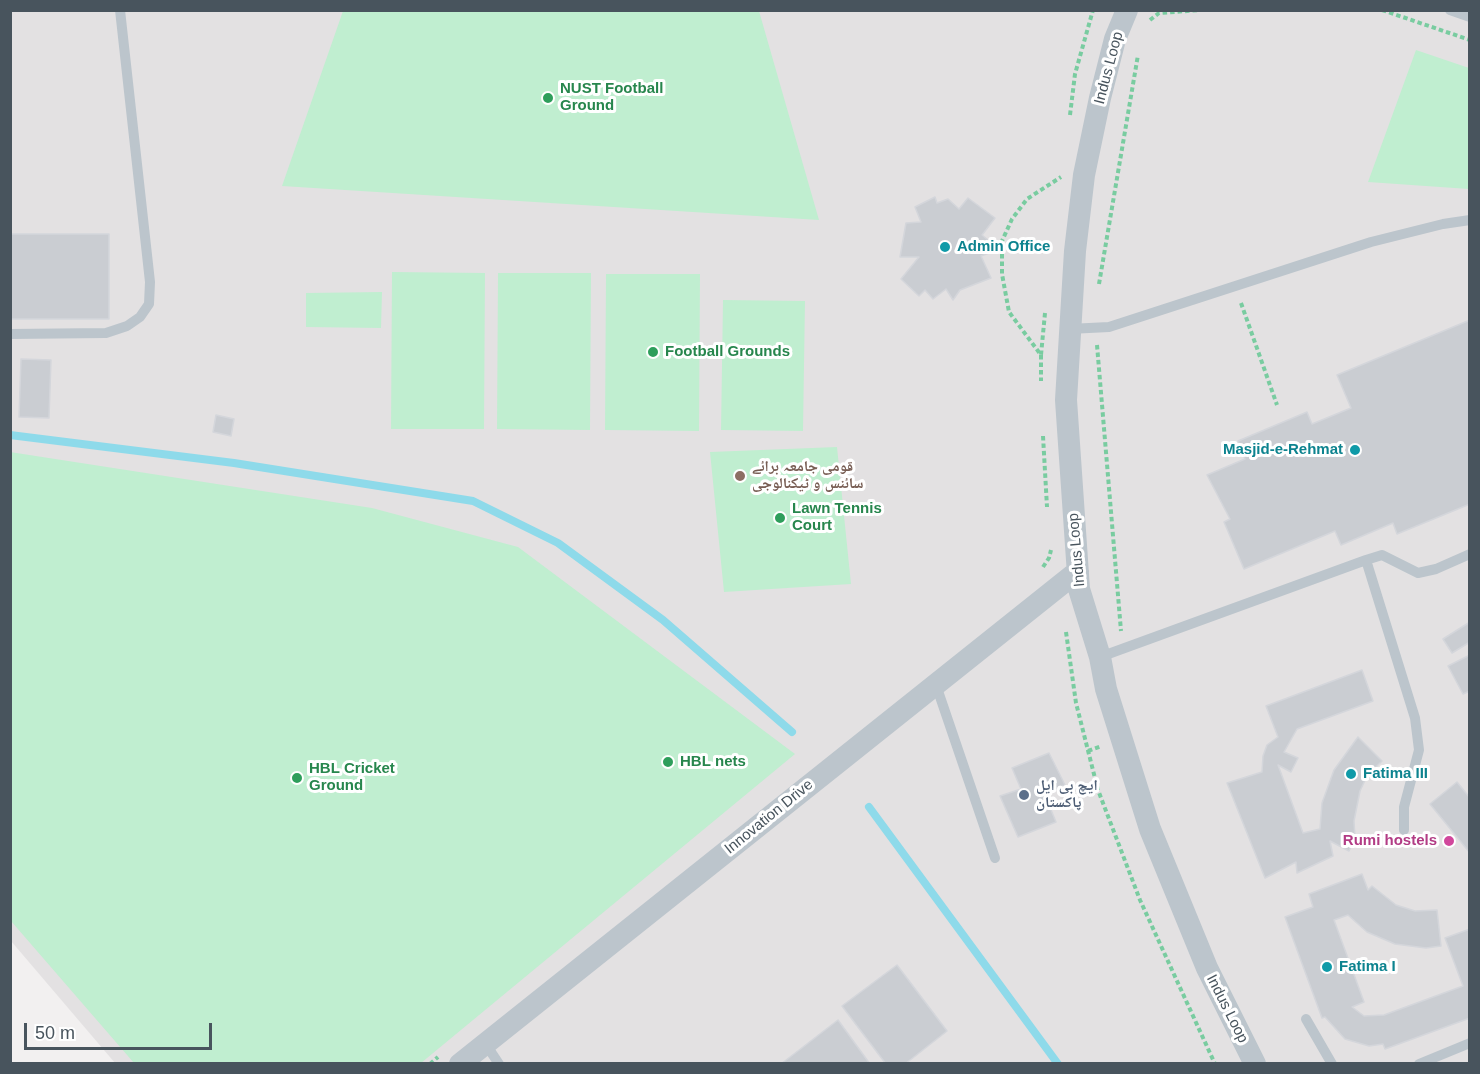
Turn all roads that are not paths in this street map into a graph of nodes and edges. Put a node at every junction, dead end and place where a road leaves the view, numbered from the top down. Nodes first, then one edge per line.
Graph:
1 (120, 10) edge
2 (1127, 10) edge
3 (1450, 10) edge
4 (1470, 17) edge
5 (1470, 220) edge
6 (1069, 329) junction
7 (10, 334) edge
8 (1470, 554) edge
9 (1366, 560) junction
10 (1078, 571) junction
11 (1100, 657) junction
12 (936, 685) junction
13 (1404, 830) dead end
14 (995, 858) dead end
15 (1306, 1019) dead end
16 (485, 1043) junction
17 (1470, 1043) edge
18 (460, 1064) edge
19 (499, 1064) edge
20 (1255, 1064) edge
21 (1332, 1064) edge
22 (1419, 1064) edge

1 - 7 lane
2 - 6 street, Indus Loop
3 - 4 lane
5 - 6 lane
6 - 10 street, Indus Loop
8 - 9 lane
9 - 11 lane
9 - 13 lane
10 - 11 street, Indus Loop
10 - 12 street, Innovation Drive
11 - 20 street, Indus Loop
12 - 14 lane
12 - 16 street, Innovation Drive
15 - 21 lane
16 - 18 street, Innovation Drive
16 - 19 lane
17 - 22 lane

